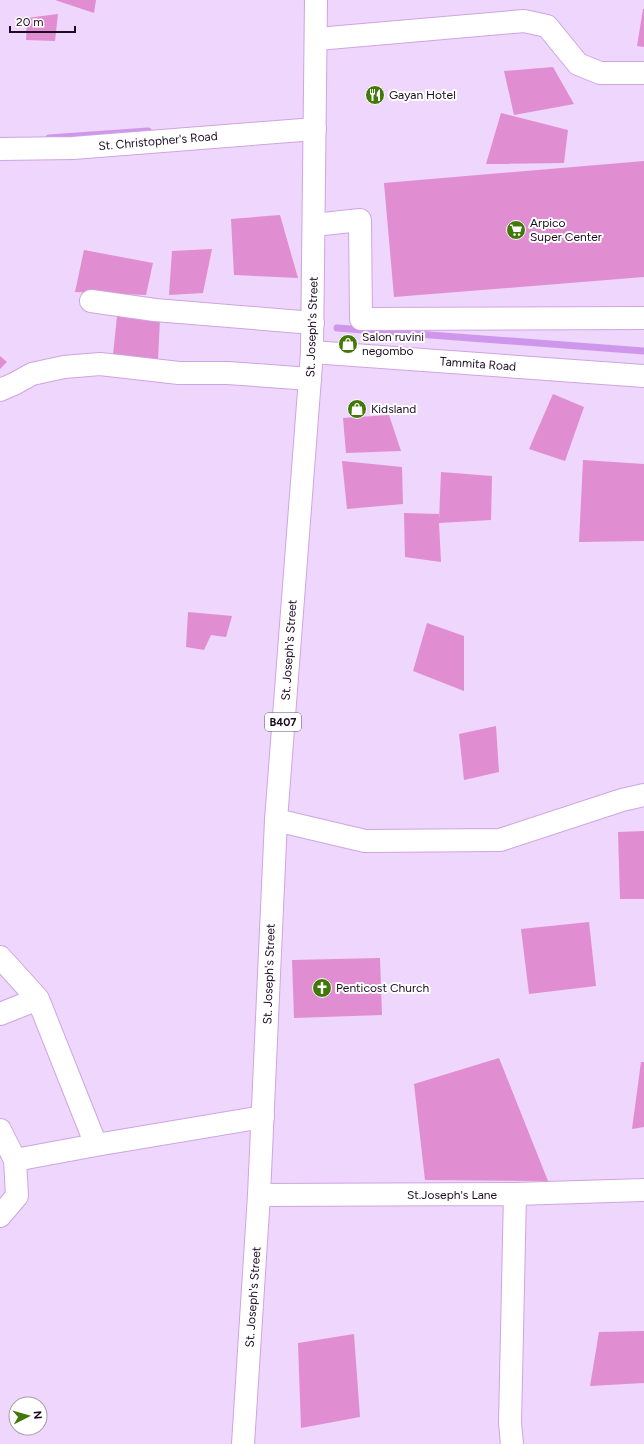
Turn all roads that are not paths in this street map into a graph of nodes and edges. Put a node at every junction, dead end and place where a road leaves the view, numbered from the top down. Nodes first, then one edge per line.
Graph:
1 (316, 0) edge
2 (317, 39) junction
3 (644, 73) edge
4 (316, 129) junction
5 (0, 149) edge
6 (314, 225) junction
7 (91, 301) dead end
8 (644, 318) edge
9 (313, 323) junction
10 (312, 352) junction
11 (644, 376) edge
12 (310, 378) junction
13 (0, 390) edge
14 (644, 795) edge
15 (276, 820) junction
16 (0, 957) edge
17 (38, 999) junction
18 (0, 1014) edge
19 (263, 1117) junction
20 (0, 1130) edge
21 (96, 1145) junction
22 (15, 1160) junction
23 (644, 1190) edge
24 (515, 1194) junction
25 (259, 1195) junction
26 (0, 1216) edge
27 (244, 1444) edge
28 (512, 1444) edge

1 - 2 street, St. Joseph's Street / B407
2 - 3 street
2 - 4 street, St. Joseph's Street / B407
4 - 5 street, St. Christopher's Road
4 - 6 street, St. Joseph's Street / B407
6 - 8 street
6 - 9 street, St. Joseph's Street / B407
7 - 9 street
9 - 10 street, St. Joseph's Street / B407
10 - 11 street, Tammita Road
10 - 12 street, St. Joseph's Street / B407
12 - 13 street
12 - 15 street, St. Joseph's Street / B407
14 - 15 street
15 - 19 street, St. Joseph's Street / B407
16 - 17 street
17 - 18 street
17 - 21 street
19 - 21 street
19 - 25 street, St. Joseph's Street / B407
20 - 22 street
21 - 22 street
22 - 26 street
23 - 24 street, St.Joseph's Lane
24 - 25 street, St.Joseph's Lane
24 - 28 street
25 - 27 street, St. Joseph's Street / B407

